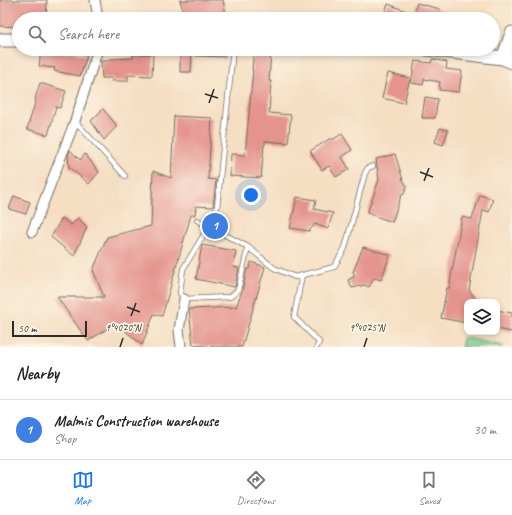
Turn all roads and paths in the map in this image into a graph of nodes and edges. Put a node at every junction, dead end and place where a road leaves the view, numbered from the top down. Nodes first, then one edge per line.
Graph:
1 (95, 0) edge
2 (97, 12) edge
3 (512, 33) edge
4 (0, 40) edge
5 (12, 40) edge
6 (96, 56) edge
7 (232, 56) edge
8 (479, 56) edge
9 (508, 60) edge
10 (75, 121) junction
11 (373, 166) dead end
12 (125, 176) dead end
13 (197, 220) dead end
14 (209, 226) junction
15 (32, 232) dead end
16 (248, 247) junction
17 (302, 275) junction
18 (184, 299) junction
19 (181, 347) edge
20 (317, 347) edge

1 - 2 street
3 - 9 main road
4 - 5 main road
6 - 10 street
7 - 14 lane
8 - 9 main road
10 - 12 lane
10 - 15 street
11 - 17 lane
13 - 14 lane
14 - 16 lane
14 - 18 lane
16 - 17 lane
16 - 18 lane
17 - 20 lane
18 - 19 street

